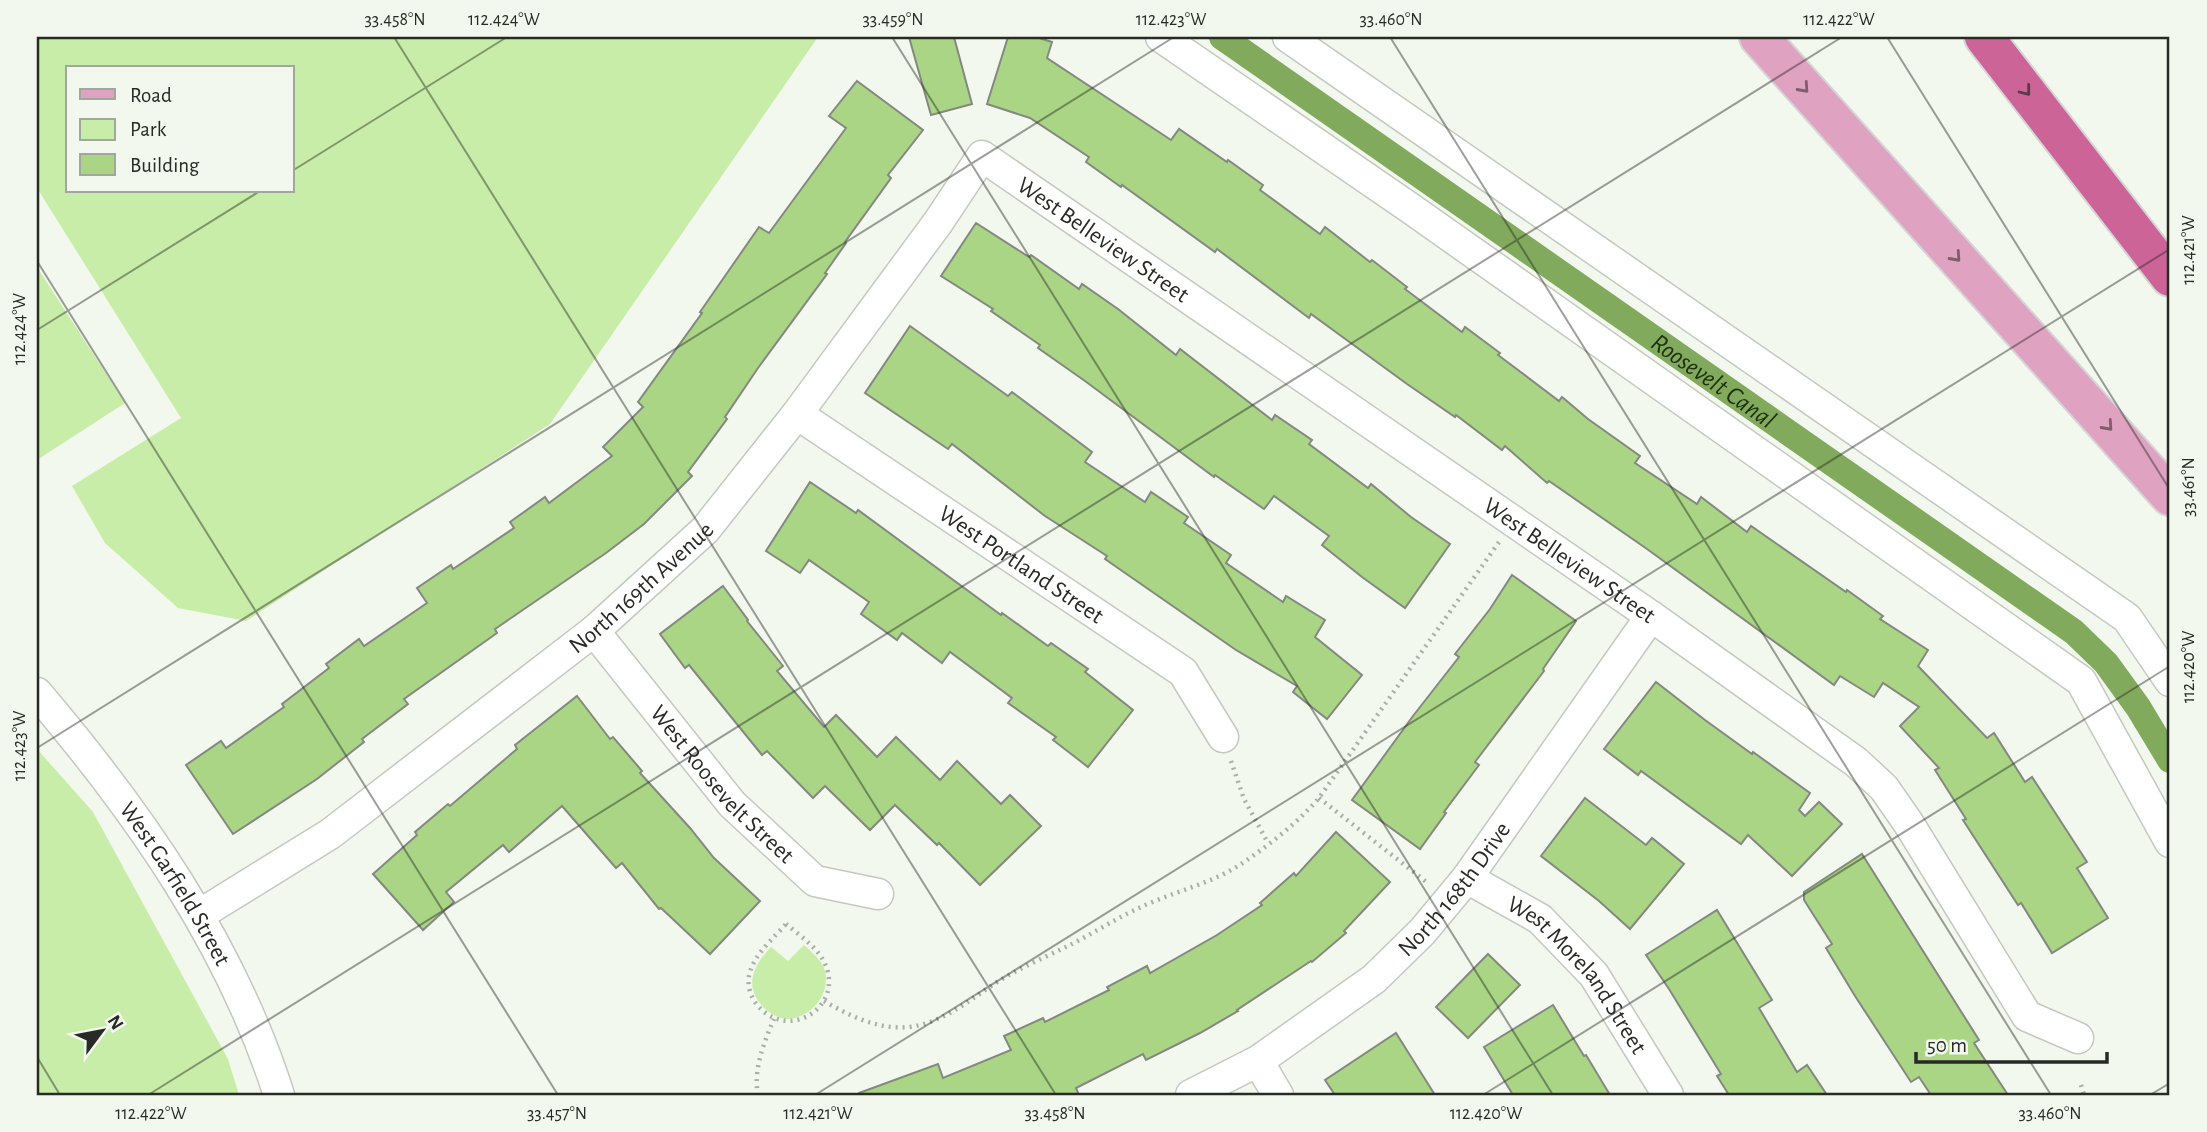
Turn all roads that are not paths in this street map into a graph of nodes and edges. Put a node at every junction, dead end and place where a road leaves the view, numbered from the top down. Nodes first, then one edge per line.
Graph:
1 (1161, 37) edge
2 (1288, 37) edge
3 (1759, 37) edge
4 (1984, 37) edge
5 (982, 156) joint
6 (2170, 277) edge
7 (797, 414) junction
8 (2170, 496) edge
9 (1651, 616) junction
10 (594, 631) junction
11 (2170, 681) edge
12 (37, 693) edge
13 (1223, 737) road end
14 (2170, 842) edge
15 (1458, 889) junction
16 (878, 894) dead end
17 (199, 915) junction
18 (2078, 1038) dead end
19 (1258, 1061) junction
20 (278, 1095) edge
21 (1191, 1095) edge
22 (1278, 1095) edge
23 (1668, 1095) edge

1 - 14 street
2 - 11 street
3 -> 8 main road
4 -> 6 highway
5 - 7 street, North 169th Avenue
5 - 9 street, West Belleview Street
7 - 10 street, North 169th Avenue
7 - 13 street, West Portland Street
9 - 15 street, North 168th Drive
9 - 18 street, West Belleview Street
10 - 16 street, West Roosevelt Street
10 - 17 street, North 169th Avenue
12 - 17 street, West Garfield Street
15 - 19 street, North 168th Drive
15 - 23 street, West Moreland Street
17 - 20 street, West Garfield Street
19 - 21 street, North 168th Drive
19 - 22 street

